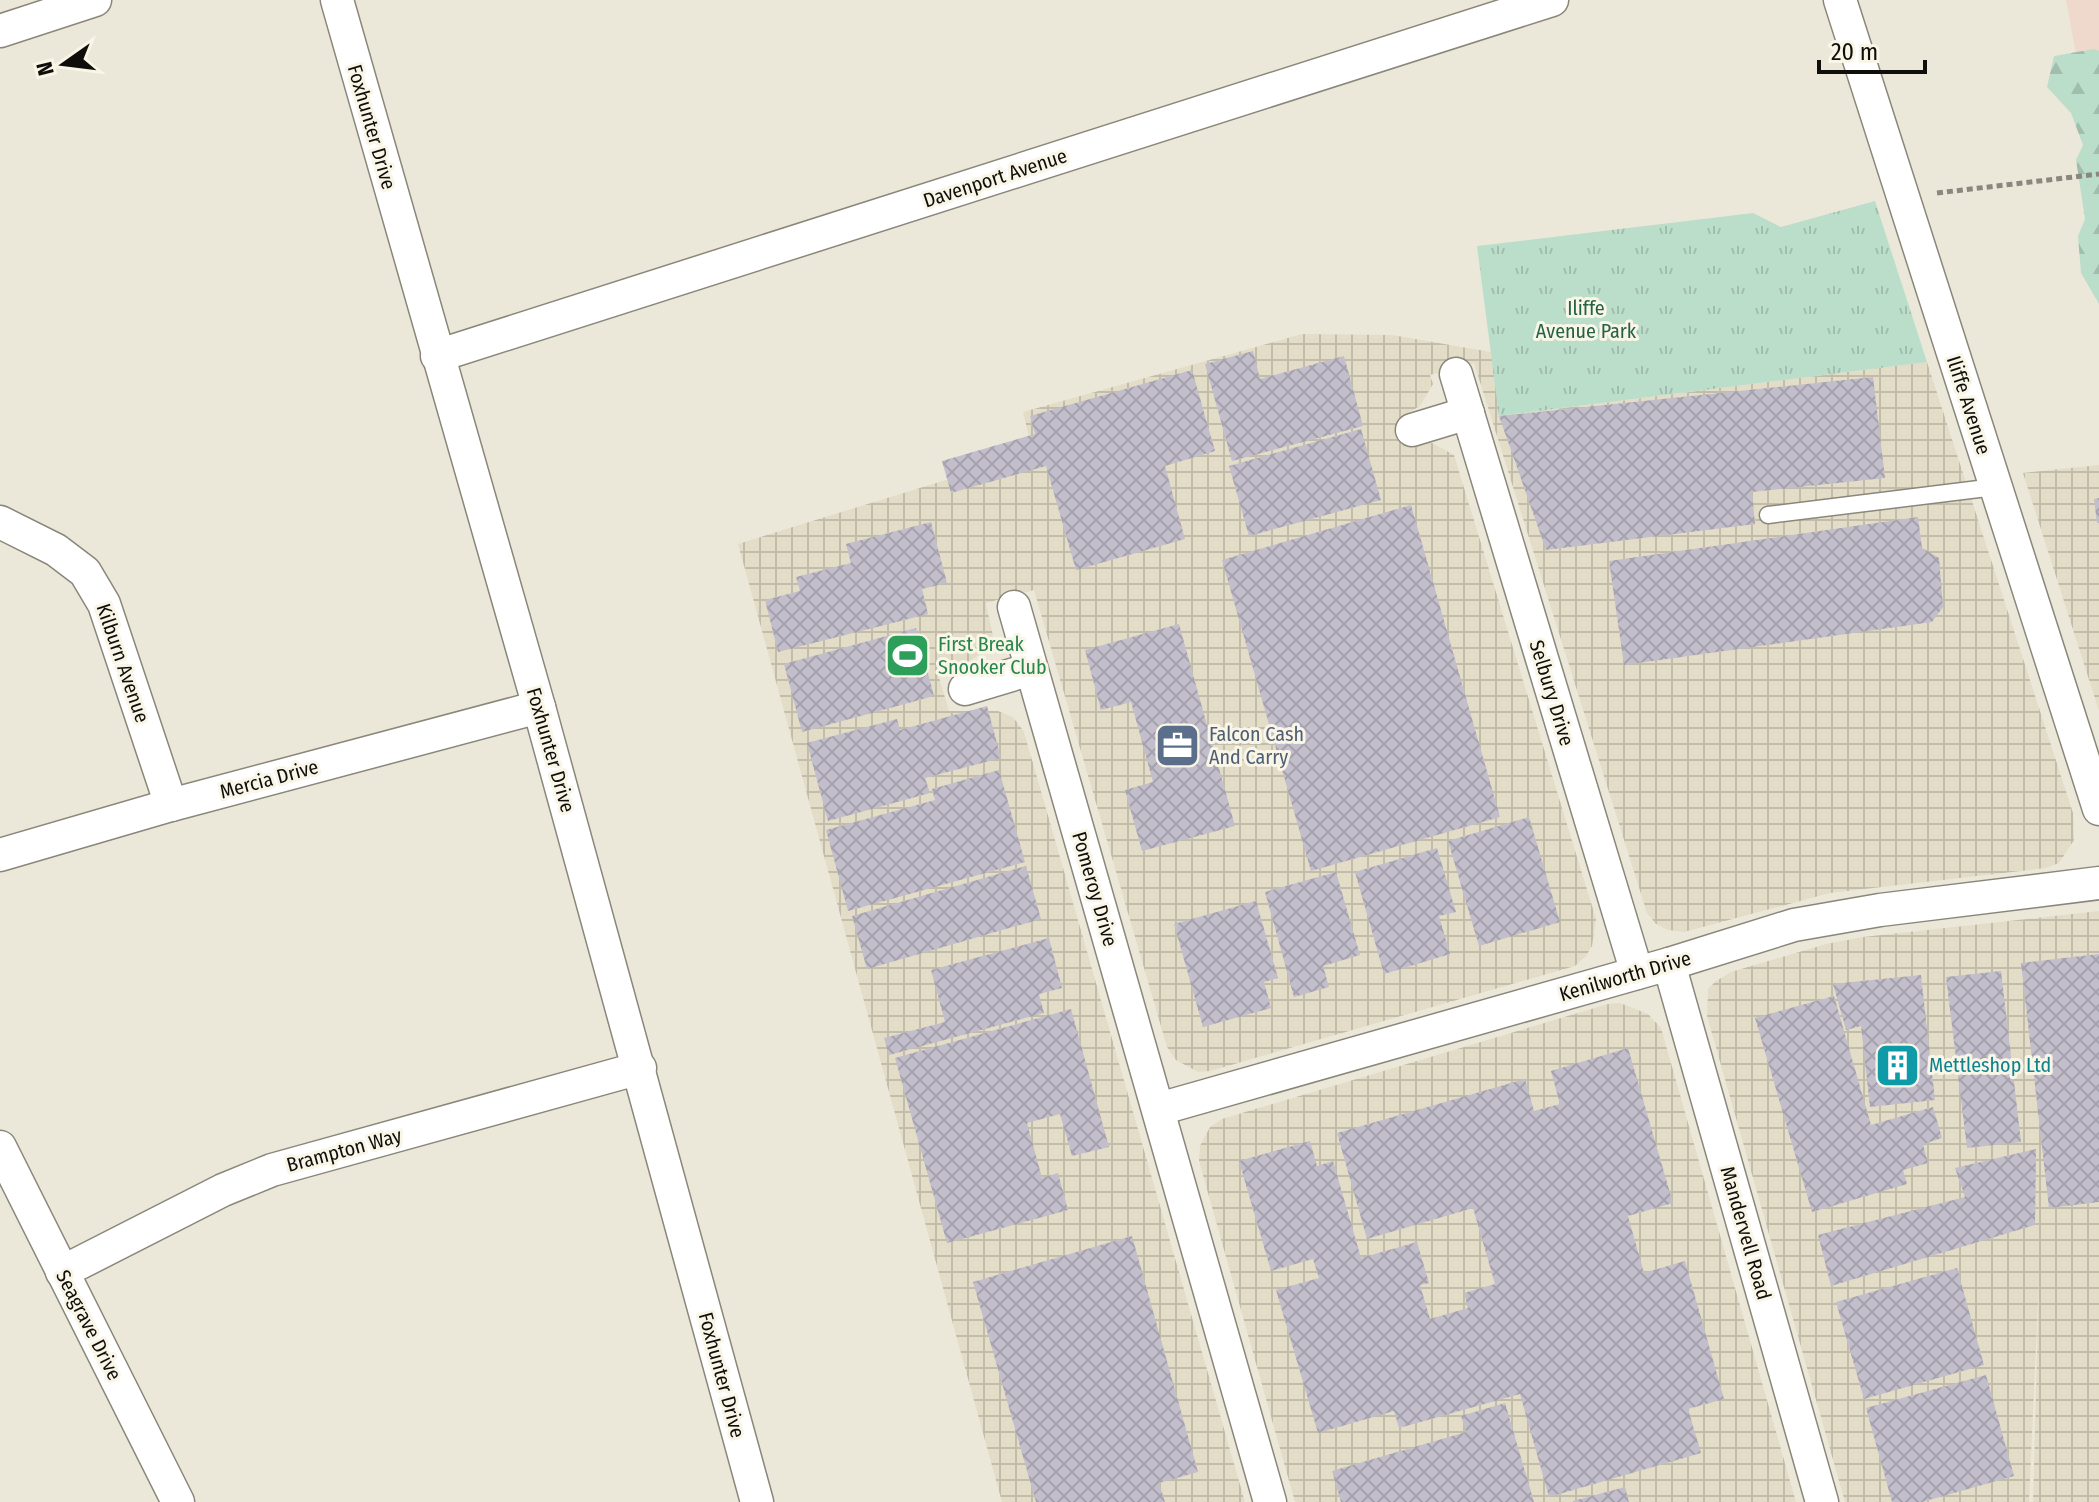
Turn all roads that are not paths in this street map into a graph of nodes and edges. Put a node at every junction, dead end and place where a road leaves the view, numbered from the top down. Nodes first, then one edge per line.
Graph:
1 (95, 0) edge
2 (337, 0) edge
3 (1552, 0) edge
4 (1840, 0) edge
5 (6, 19) edge
6 (437, 356) junction
7 (1456, 374) dead end
8 (1468, 413) junction
9 (1412, 430) dead end
10 (1995, 487) junction
11 (1768, 515) dead end
12 (0, 522) edge
13 (1014, 607) dead end
14 (1031, 669) junction
15 (965, 689) dead end
16 (539, 707) junction
17 (171, 805) junction
18 (2099, 809) edge
19 (0, 855) edge
20 (2099, 883) edge
21 (1669, 964) junction
22 (1637, 973) junction
23 (640, 1068) junction
24 (1159, 1109) junction
25 (0, 1147) edge
26 (62, 1272) junction
27 (178, 1502) edge
28 (757, 1502) edge
29 (1270, 1502) edge
30 (1822, 1502) edge

1 - 5 street
2 - 6 street, Foxhunter Drive
3 - 6 street, Davenport Avenue
4 - 10 street, Iliffe Avenue
6 - 16 street, Foxhunter Drive
7 - 8 street, Selbury Drive
8 - 9 street
8 - 22 street, Selbury Drive
10 - 11 lane
10 - 18 street, Iliffe Avenue
12 - 17 street, Kilburn Avenue
13 - 14 street, Pomeroy Drive
14 - 15 street
14 - 24 street, Pomeroy Drive
16 - 17 street, Mercia Drive
16 - 23 street, Foxhunter Drive
17 - 19 street, Mercia Drive
20 - 21 street, Kenilworth Drive
21 - 22 street, Kenilworth Drive
21 - 30 street, Mandervell Road
22 - 24 street, Kenilworth Drive
23 - 26 street, Brampton Way
23 - 28 street, Foxhunter Drive
24 - 29 street
25 - 26 street, Seagrave Drive
26 - 27 street, Seagrave Drive

